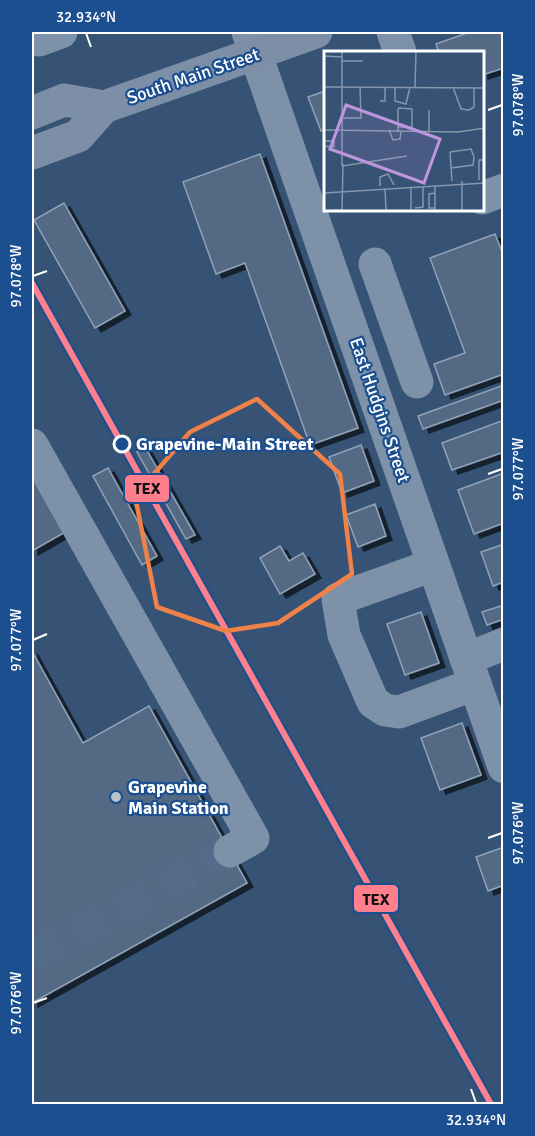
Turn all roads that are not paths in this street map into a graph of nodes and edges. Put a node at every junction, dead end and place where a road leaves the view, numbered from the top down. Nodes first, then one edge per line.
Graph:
1 (316, 32) edge
2 (393, 32) edge
3 (252, 43) edge
4 (400, 51) edge
5 (104, 107) junction
6 (32, 112) edge
7 (32, 153) edge
8 (312, 173) edge
9 (504, 190) edge
10 (484, 198) edge
11 (375, 264) dead end
12 (395, 320) junction
13 (354, 334) junction
14 (417, 382) dead end
15 (32, 445) edge
16 (433, 565) junction
17 (504, 644) edge
18 (470, 671) junction
19 (504, 767) edge
20 (230, 851) tunnel mouth

1 - 3 main road, South Main Street
2 - 4 street
3 - 5 main road, South Main Street
3 - 8 street, East Hudgins Street
5 - 6 main road, South Main Street
5 - 7 main road, South Main Street
8 - 13 street, East Hudgins Street
9 - 10 street
11 - 12 street
12 - 13 street
12 - 14 street
13 - 16 street, East Hudgins Street
15 - 20 street
16 - 18 street, East Hudgins Street
16 - 18 street
17 - 18 street
18 - 19 street, East Hudgins Street

